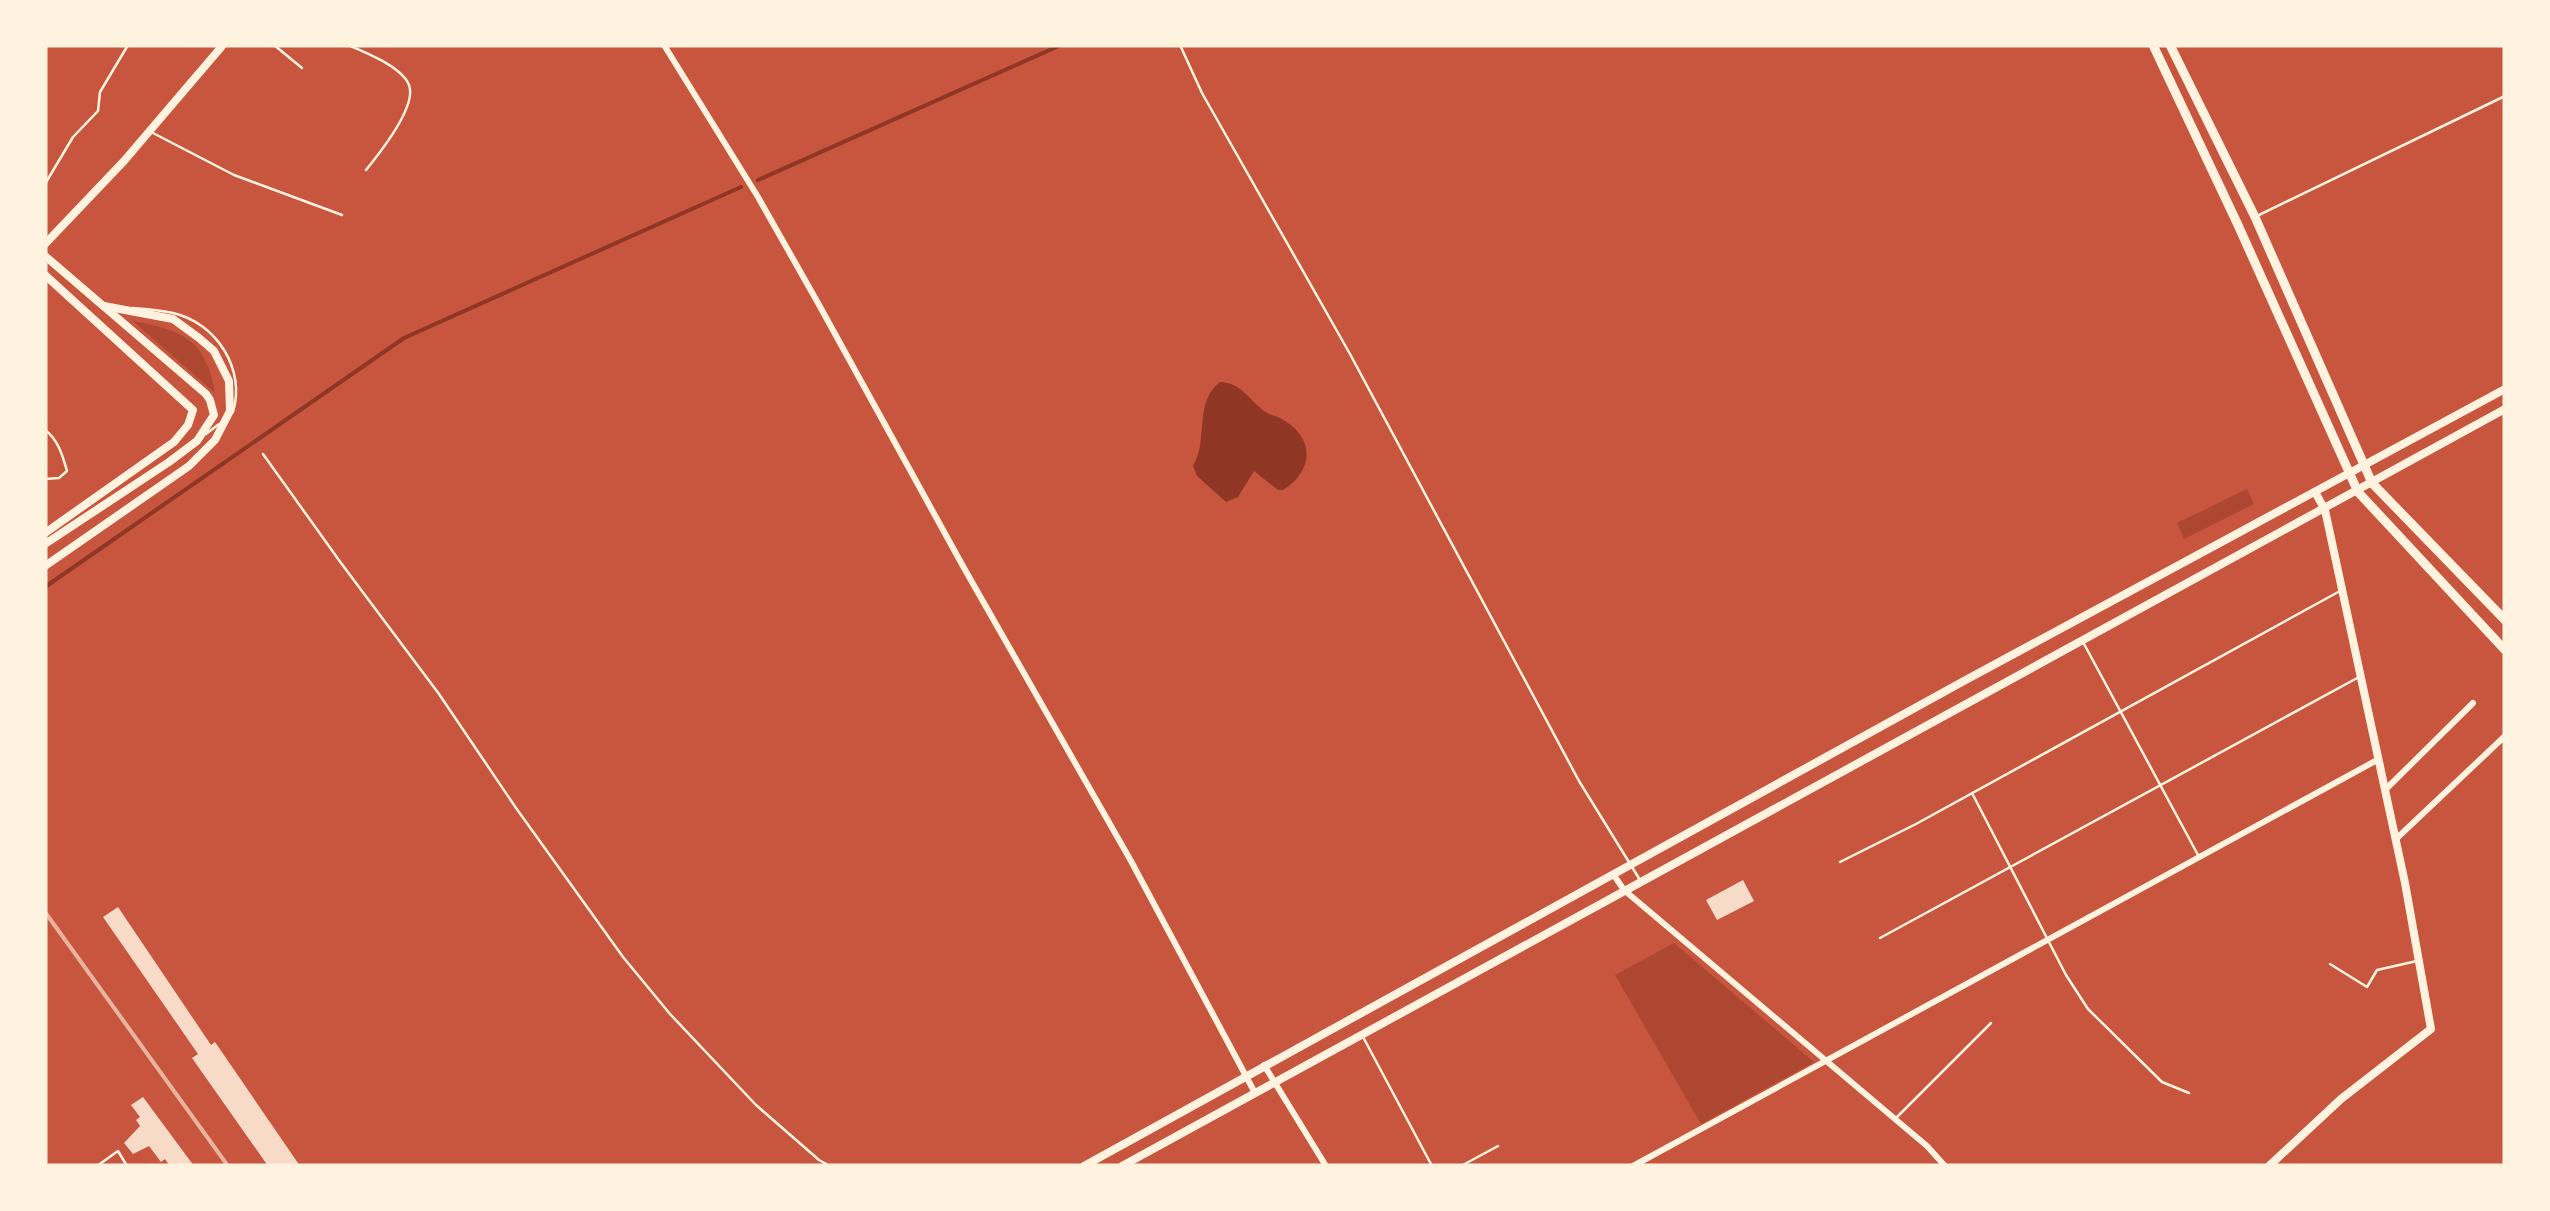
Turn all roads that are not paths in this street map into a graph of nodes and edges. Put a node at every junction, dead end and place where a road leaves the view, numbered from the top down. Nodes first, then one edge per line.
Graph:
1 (128, 45) edge
2 (222, 45) edge
3 (274, 45) edge
4 (348, 45) edge
5 (664, 45) edge
6 (1180, 45) edge
7 (2154, 45) edge
8 (2170, 45) edge
9 (302, 68) dead end
10 (2505, 96) edge
11 (150, 131) junction
12 (366, 170) dead end
13 (45, 184) edge
14 (342, 215) dead end
15 (2255, 217) junction
16 (45, 244) edge
17 (45, 256) edge
18 (45, 275) edge
19 (101, 305) junction
20 (116, 308) junction
21 (2505, 389) edge
22 (2505, 409) edge
23 (45, 430) edge
24 (197, 441) junction
25 (263, 454) dead end
26 (2363, 466) junction
27 (2349, 474) junction
28 (45, 479) edge
29 (2372, 484) junction
30 (2315, 492) junction
31 (2358, 492) junction
32 (2326, 510) junction
33 (45, 533) edge
34 (45, 544) edge
35 (45, 566) edge
36 (2341, 590) junction
37 (2505, 620) edge
38 (2082, 641) junction
39 (2505, 650) edge
40 (2360, 676) junction
41 (2474, 703) dead end
42 (2120, 711) junction
43 (2505, 736) edge
44 (2378, 759) junction
45 (2162, 786) junction
46 (2385, 790) junction
47 (1972, 793) junction
48 (2396, 839) junction
49 (2198, 857) junction
50 (1840, 862) dead end
51 (1630, 866) junction
52 (2012, 868) junction
53 (1612, 874) junction
54 (1641, 881) junction
55 (1624, 890) junction
56 (1880, 938) dead end
57 (2050, 940) junction
58 (2419, 961) junction
59 (2330, 964) dead end
60 (1991, 1023) dead end
61 (1361, 1034) junction
62 (1823, 1060) junction
63 (1264, 1066) junction
64 (1246, 1075) junction
65 (1273, 1083) junction
66 (1255, 1093) junction
67 (2189, 1093) dead end
68 (1895, 1119) junction
69 (1498, 1146) dead end
70 (97, 1166) edge
71 (128, 1166) edge
72 (830, 1166) edge
73 (1084, 1166) edge
74 (1122, 1166) edge
75 (1326, 1166) edge
76 (1432, 1166) edge
77 (1461, 1166) edge
78 (1633, 1166) edge
79 (1945, 1166) edge
80 (2268, 1166) edge

1 - 13 lane
2 - 11 main road
3 - 9 lane
4 - 12 lane
5 - 64 street
6 - 51 lane
7 - 27 main road
8 - 15 main road
10 - 15 lane
11 - 14 lane
11 - 16 main road
15 - 26 main road
17 - 19 main road
18 - 33 main road
19 - 20 main road
19 - 24 main road
20 - 24 lane
20 - 35 main road
21 - 26 main road
22 - 29 main road
23 - 28 lane
24 - 34 main road
25 - 72 lane
26 - 27 main road
26 - 29 main road
27 - 30 main road
27 - 31 main road
29 - 31 main road
29 - 37 main road
30 - 32 main road
30 - 51 main road
31 - 32 main road
31 - 39 main road
32 - 36 main road
32 - 38 main road
36 - 40 main road
36 - 42 lane
38 - 42 lane
38 - 54 main road
40 - 44 main road
40 - 45 lane
41 - 46 street
42 - 45 lane
42 - 47 lane
43 - 48 street
44 - 46 main road
44 - 49 street
45 - 49 lane
45 - 52 lane
46 - 48 main road
47 - 50 lane
47 - 52 lane
48 - 58 main road
49 - 57 street
51 - 53 main road
51 - 54 lane
52 - 56 lane
52 - 57 lane
53 - 55 street
53 - 63 main road
54 - 55 main road
55 - 61 main road
55 - 62 street
57 - 62 street
57 - 67 lane
58 - 59 lane
58 - 80 main road
60 - 68 lane
61 - 65 main road
61 - 76 lane
62 - 68 street
62 - 78 street
63 - 64 main road
63 - 65 street
64 - 66 street
64 - 73 main road
65 - 66 main road
65 - 75 street
66 - 74 main road
68 - 79 street
69 - 77 lane
70 - 71 lane

